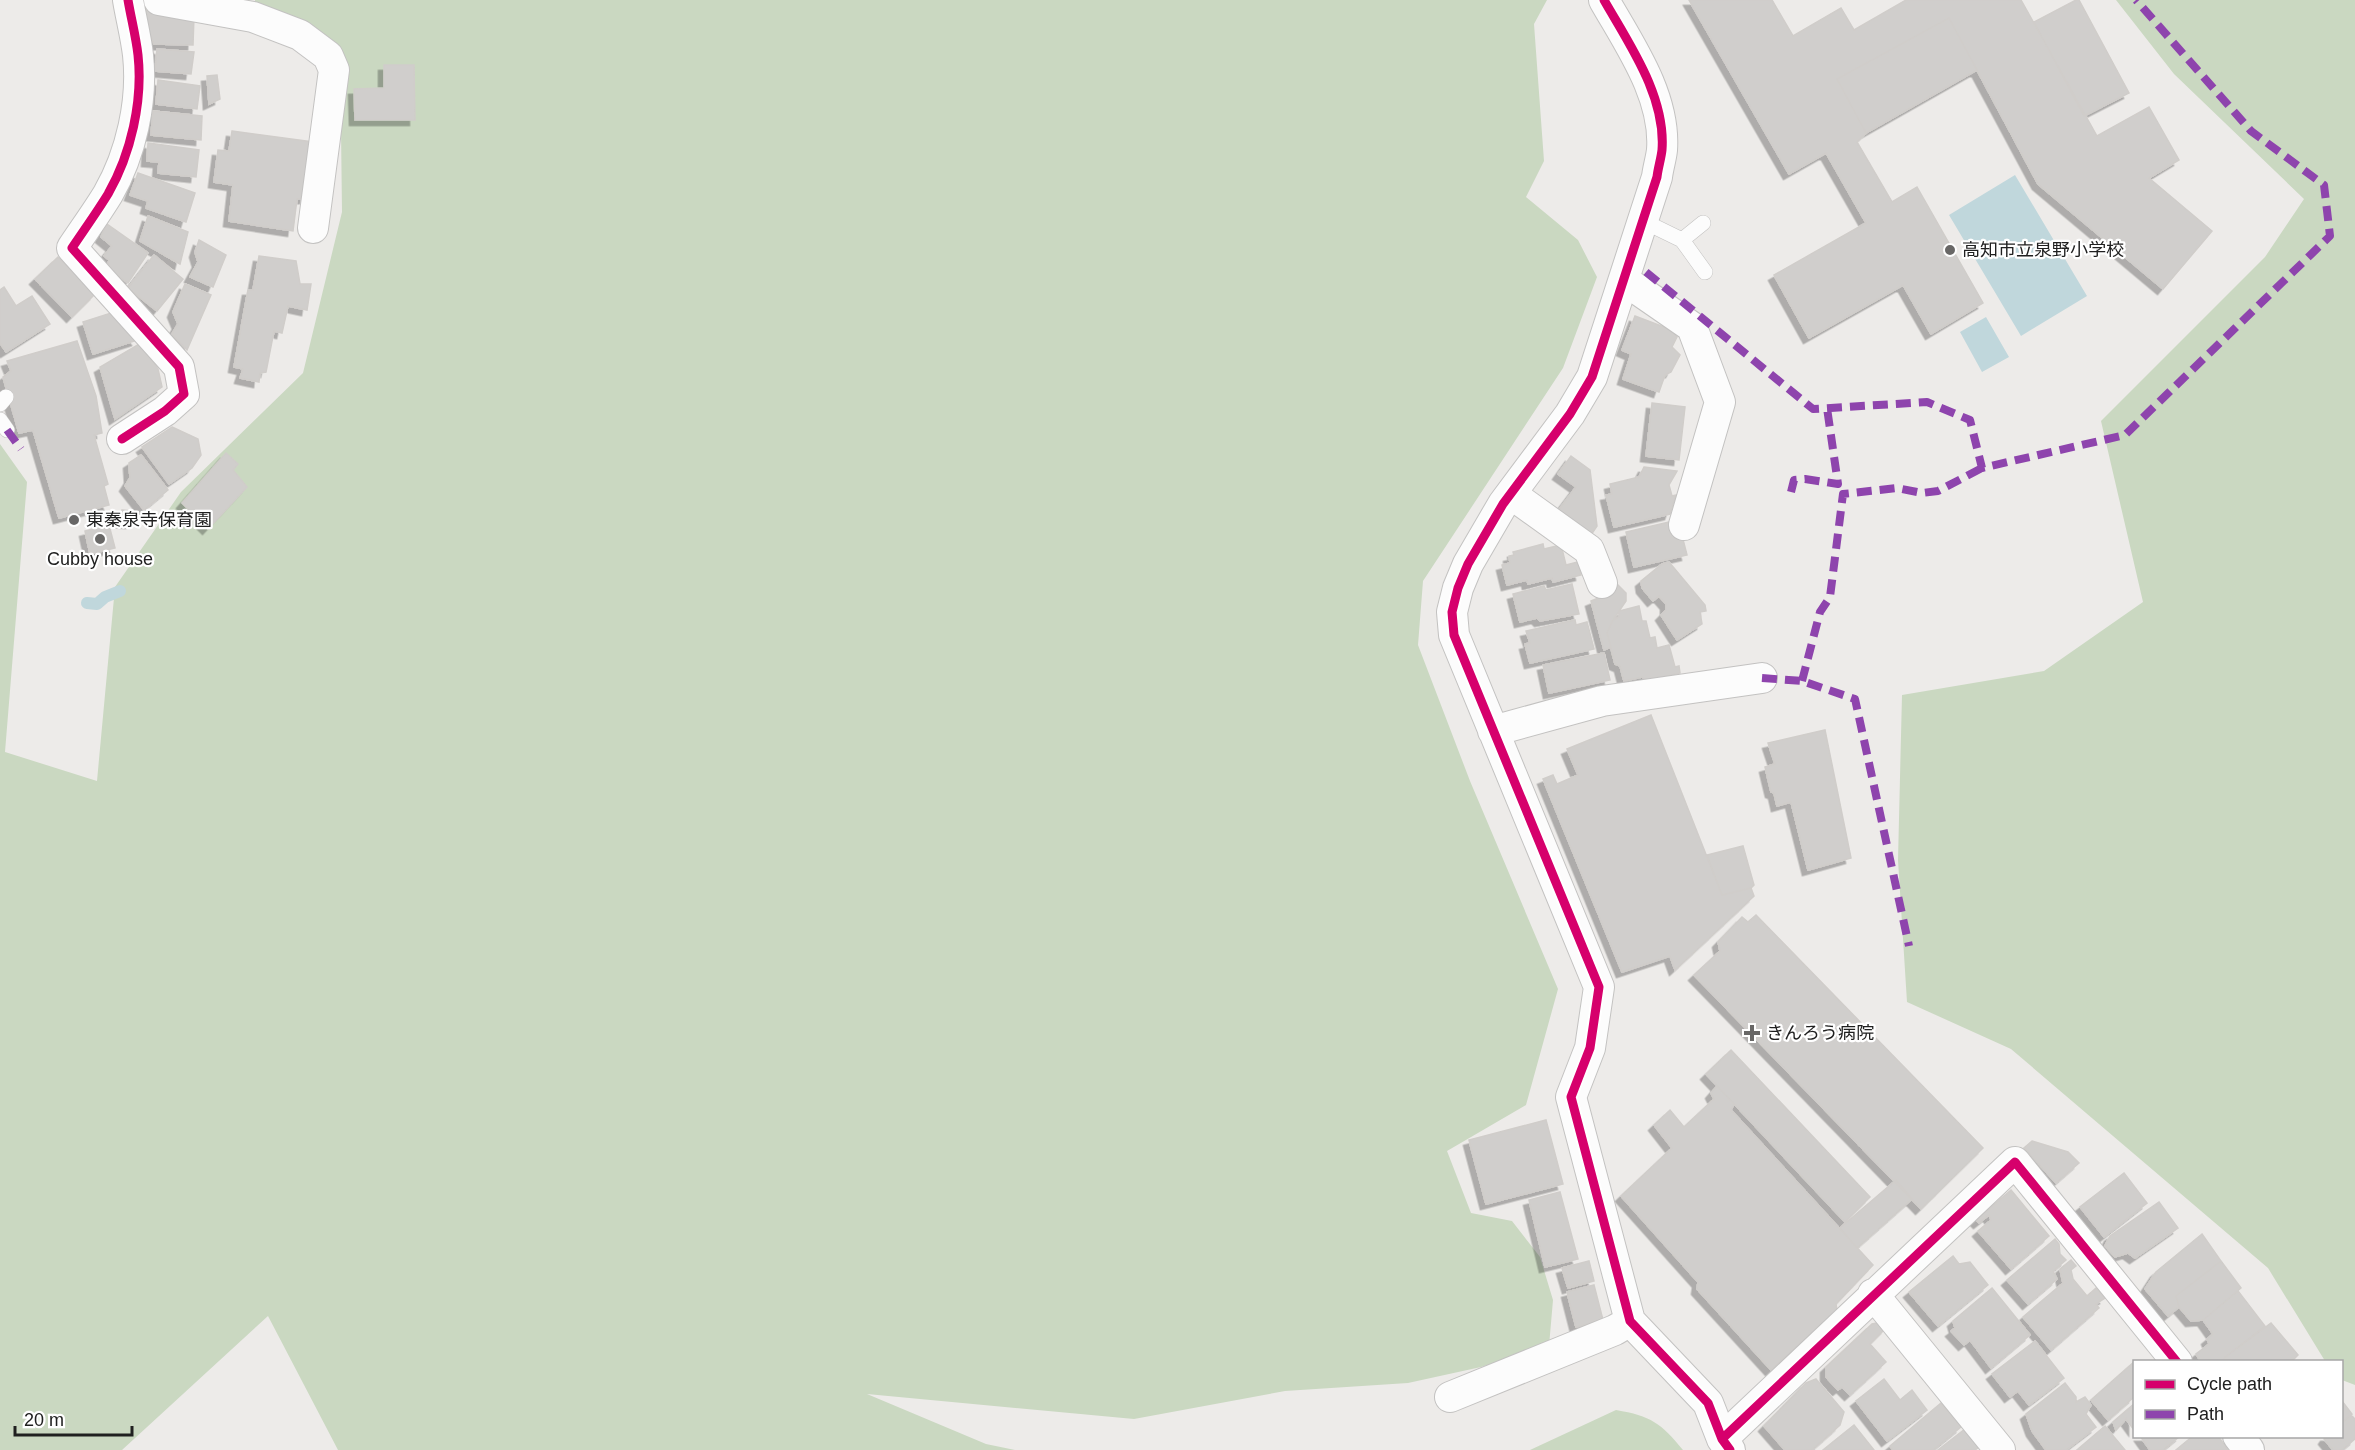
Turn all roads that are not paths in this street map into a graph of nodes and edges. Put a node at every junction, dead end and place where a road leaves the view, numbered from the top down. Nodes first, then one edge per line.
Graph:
1 (128, 0) edge
2 (159, 0) edge
3 (1604, 0) edge
4 (1643, 221) junction
5 (1703, 223) dead end
6 (313, 228) dead end
7 (1682, 240) junction
8 (1705, 272) dead end
9 (1624, 280) junction
10 (122, 439) dead end
11 (1511, 494) junction
12 (1684, 525) dead end
13 (1602, 583) dead end
14 (1762, 678) dead end
15 (1493, 731) junction
16 (1873, 1294) junction
17 (1630, 1321) junction
18 (2175, 1360) edge
19 (1449, 1397) dead end
20 (2239, 1438) edge
21 (1726, 1444) edge
22 (2000, 1450) edge
23 (2249, 1450) edge

1 - 10 street
2 - 6 street
3 - 4 street
4 - 7 lane
4 - 9 street
5 - 7 lane
7 - 8 lane
9 - 11 street
9 - 12 street
11 - 13 street
11 - 15 street
14 - 15 street
15 - 17 street
16 - 18 street
16 - 21 street
16 - 22 street
17 - 19 street
17 - 21 street
20 - 23 street

